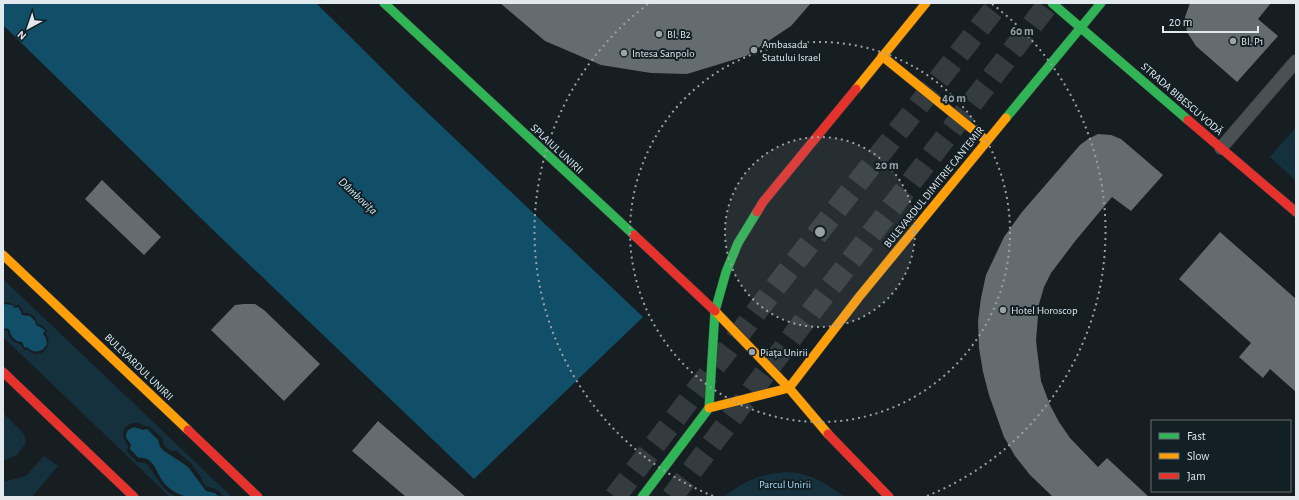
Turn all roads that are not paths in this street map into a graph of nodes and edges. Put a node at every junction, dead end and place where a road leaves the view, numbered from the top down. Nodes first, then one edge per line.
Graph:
1 (384, 3) edge
2 (926, 3) edge
3 (1052, 3) edge
4 (1100, 3) edge
5 (1081, 27) junction
6 (882, 56) junction
7 (1296, 62) edge
8 (987, 141) junction
9 (1221, 148) junction
10 (1296, 212) edge
11 (3, 255) edge
12 (715, 311) junction
13 (3, 372) edge
14 (789, 388) junction
15 (710, 408) junction
16 (134, 497) edge
17 (258, 497) edge
18 (642, 497) edge
19 (890, 497) edge

1 - 12 main road, SPLAIUL UNIRII
2 - 6 main road
3 - 5 main road, STRADA BIBESCU VODĂ
4 - 5 main road, BULEVARDUL DIMITRIE CANTEMIR
5 - 8 main road, BULEVARDUL DIMITRIE CANTEMIR
5 - 9 main road, STRADA BIBESCU VODĂ
6 - 8 main road
6 - 12 main road
7 - 9 lane
8 - 14 main road, BULEVARDUL DIMITRIE CANTEMIR
9 - 10 main road, STRADA BIBESCU VODĂ
11 - 17 main road, BULEVARDUL UNIRII
12 - 14 main road
12 - 15 main road
13 - 16 main road
14 - 15 main road
14 - 19 main road
15 - 18 main road

